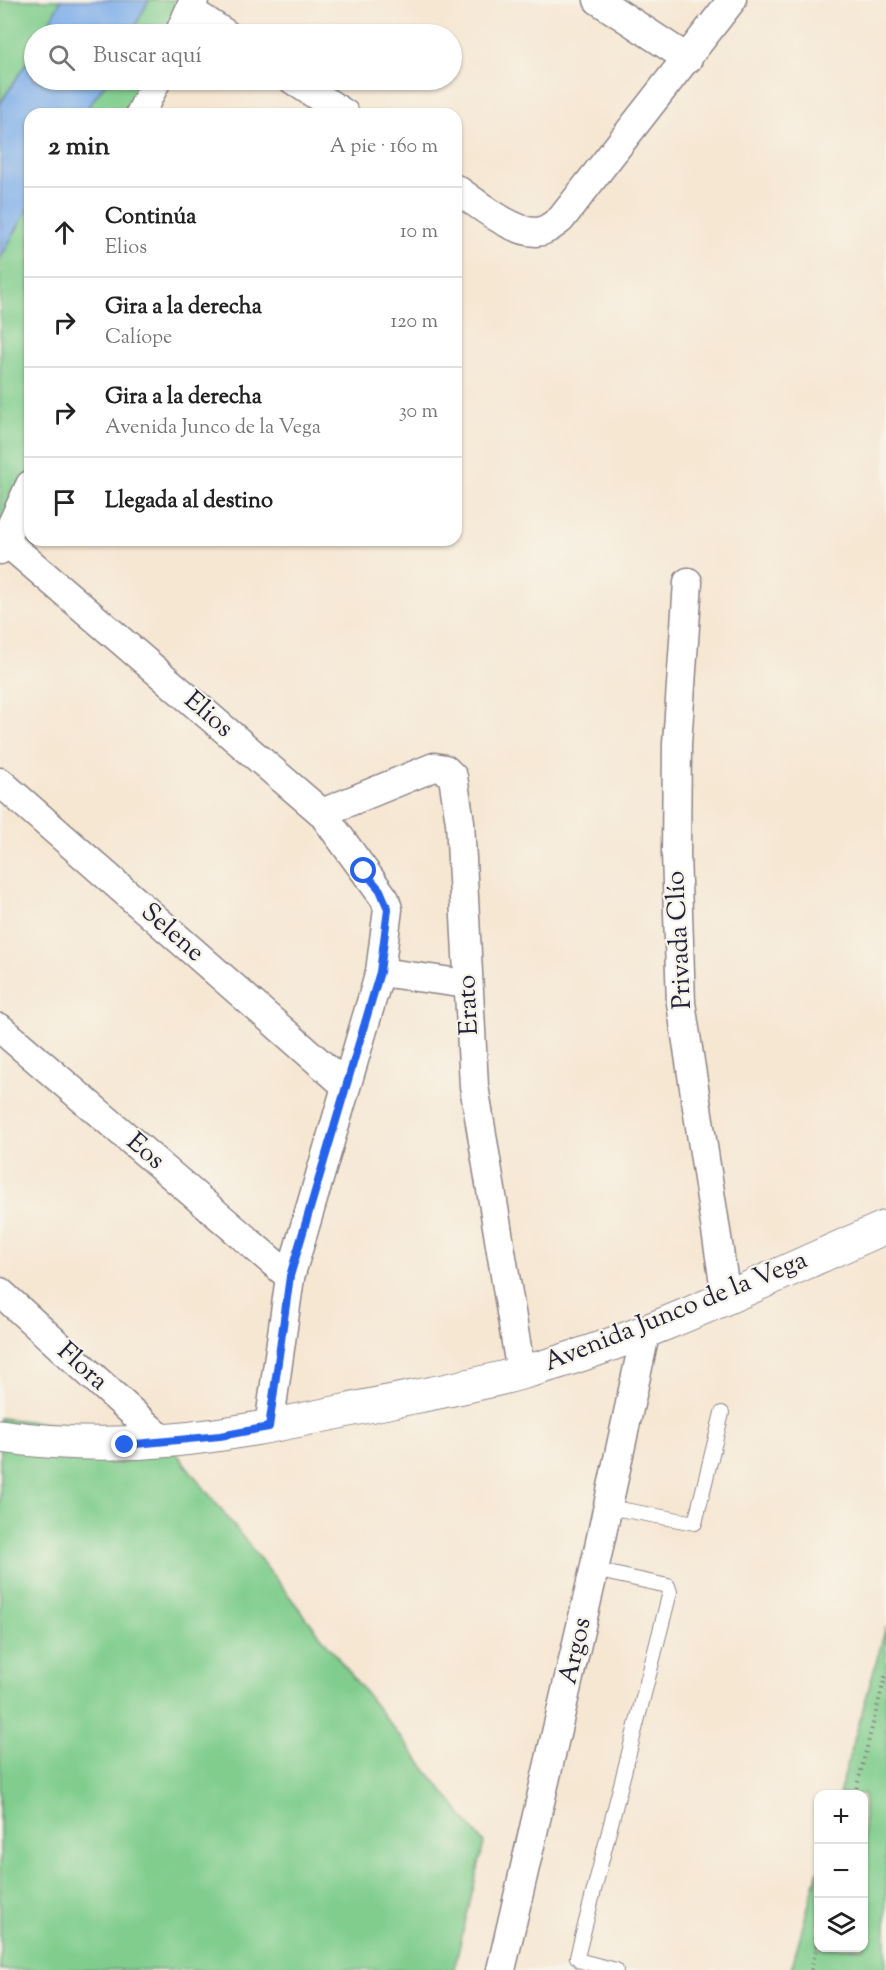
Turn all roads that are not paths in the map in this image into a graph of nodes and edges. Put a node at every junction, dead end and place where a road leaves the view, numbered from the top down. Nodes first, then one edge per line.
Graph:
1 (598, 0) edge
2 (732, 0) edge
3 (188, 15) edge
4 (206, 24) edge
5 (688, 58) junction
6 (153, 90) edge
7 (308, 90) edge
8 (143, 108) edge
9 (336, 108) edge
10 (462, 193) edge
11 (24, 498) edge
12 (2, 545) edge
13 (688, 582) dead end
14 (0, 782) edge
15 (322, 813) junction
16 (380, 972) junction
17 (467, 984) junction
18 (0, 1028) edge
19 (345, 1085) junction
20 (886, 1227) edge
21 (290, 1276) junction
22 (0, 1292) edge
23 (726, 1296) junction
24 (646, 1330) junction
25 (521, 1373) junction
26 (722, 1413) dead end
27 (269, 1427) junction
28 (0, 1436) edge
29 (165, 1442) junction
30 (608, 1507) junction
31 (594, 1570) junction
32 (501, 1970) edge
33 (616, 1970) edge

1 - 5 street
2 - 5 street
3 - 4 street
5 - 10 street
6 - 8 street
7 - 9 street
11 - 12 street
12 - 15 street, Elios
13 - 23 street, Privada Clío
14 - 19 street, Selene
15 - 16 street, Elios
15 - 17 street, Erato
16 - 17 street
16 - 19 street
17 - 25 street, Erato
18 - 21 street, Eos
19 - 21 street
20 - 23 street, Avenida Junco de la Vega
21 - 27 street
22 - 29 street, Flora
23 - 24 street, Avenida Junco de la Vega
24 - 25 street, Avenida Junco de la Vega
24 - 30 street, Argos
25 - 27 street, Avenida Junco de la Vega
26 - 30 lane
27 - 29 street, Avenida Junco de la Vega
28 - 29 street, Avenida Junco de la Vega
30 - 31 street, Argos
31 - 32 street, Argos
31 - 33 lane

